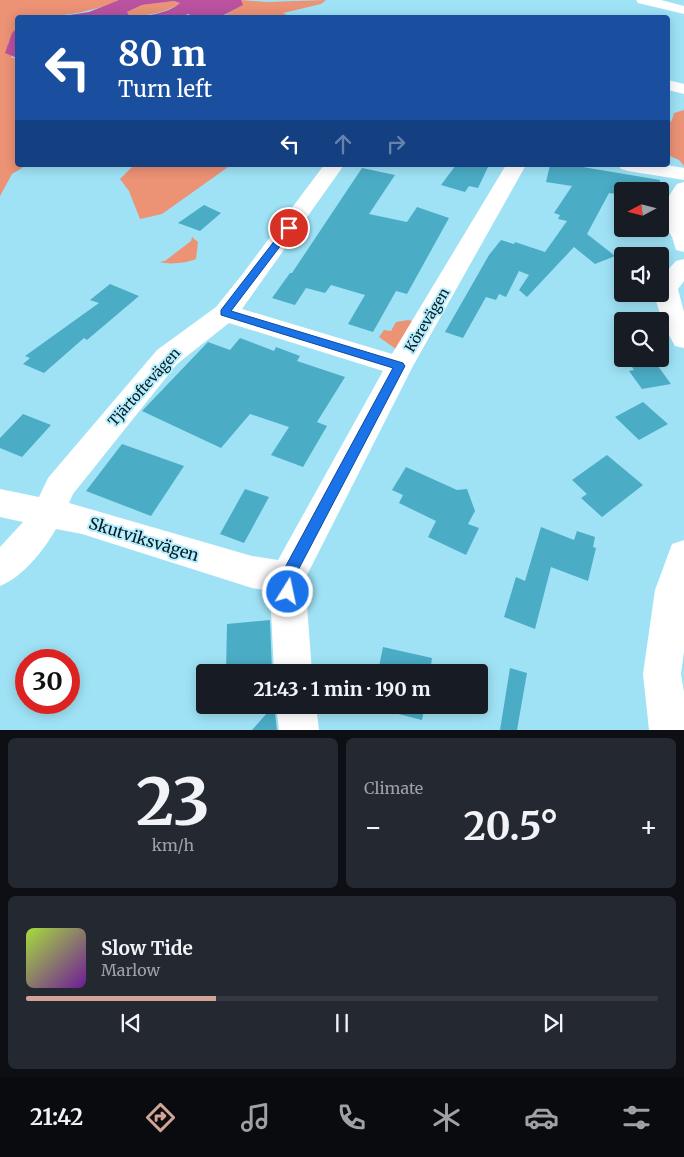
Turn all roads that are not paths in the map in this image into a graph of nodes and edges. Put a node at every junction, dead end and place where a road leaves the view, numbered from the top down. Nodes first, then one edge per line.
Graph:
1 (651, 4) edge
2 (684, 10) edge
3 (670, 86) edge
4 (684, 89) edge
5 (333, 167) edge
6 (515, 167) edge
7 (640, 167) edge
8 (684, 174) edge
9 (684, 188) edge
10 (684, 245) edge
11 (684, 266) edge
12 (224, 313) junction
13 (684, 339) edge
14 (399, 366) junction
15 (0, 503) edge
16 (50, 513) junction
17 (684, 555) edge
18 (0, 570) edge
19 (287, 578) junction
20 (292, 664) edge
21 (297, 714) edge
22 (299, 730) edge
23 (669, 730) edge

1 - 2 street
3 - 4 street
5 - 12 street, Tjärtoftevägen
6 - 14 street, Körevägen
7 - 8 street
9 - 10 street
11 - 13 street
12 - 14 street
12 - 16 street, Tjärtoftevägen
14 - 19 street, Körevägen
15 - 16 street, Skutviksvägen
16 - 18 street, Tjärtoftevägen
16 - 19 street, Skutviksvägen
17 - 23 street
19 - 20 street
21 - 22 street

